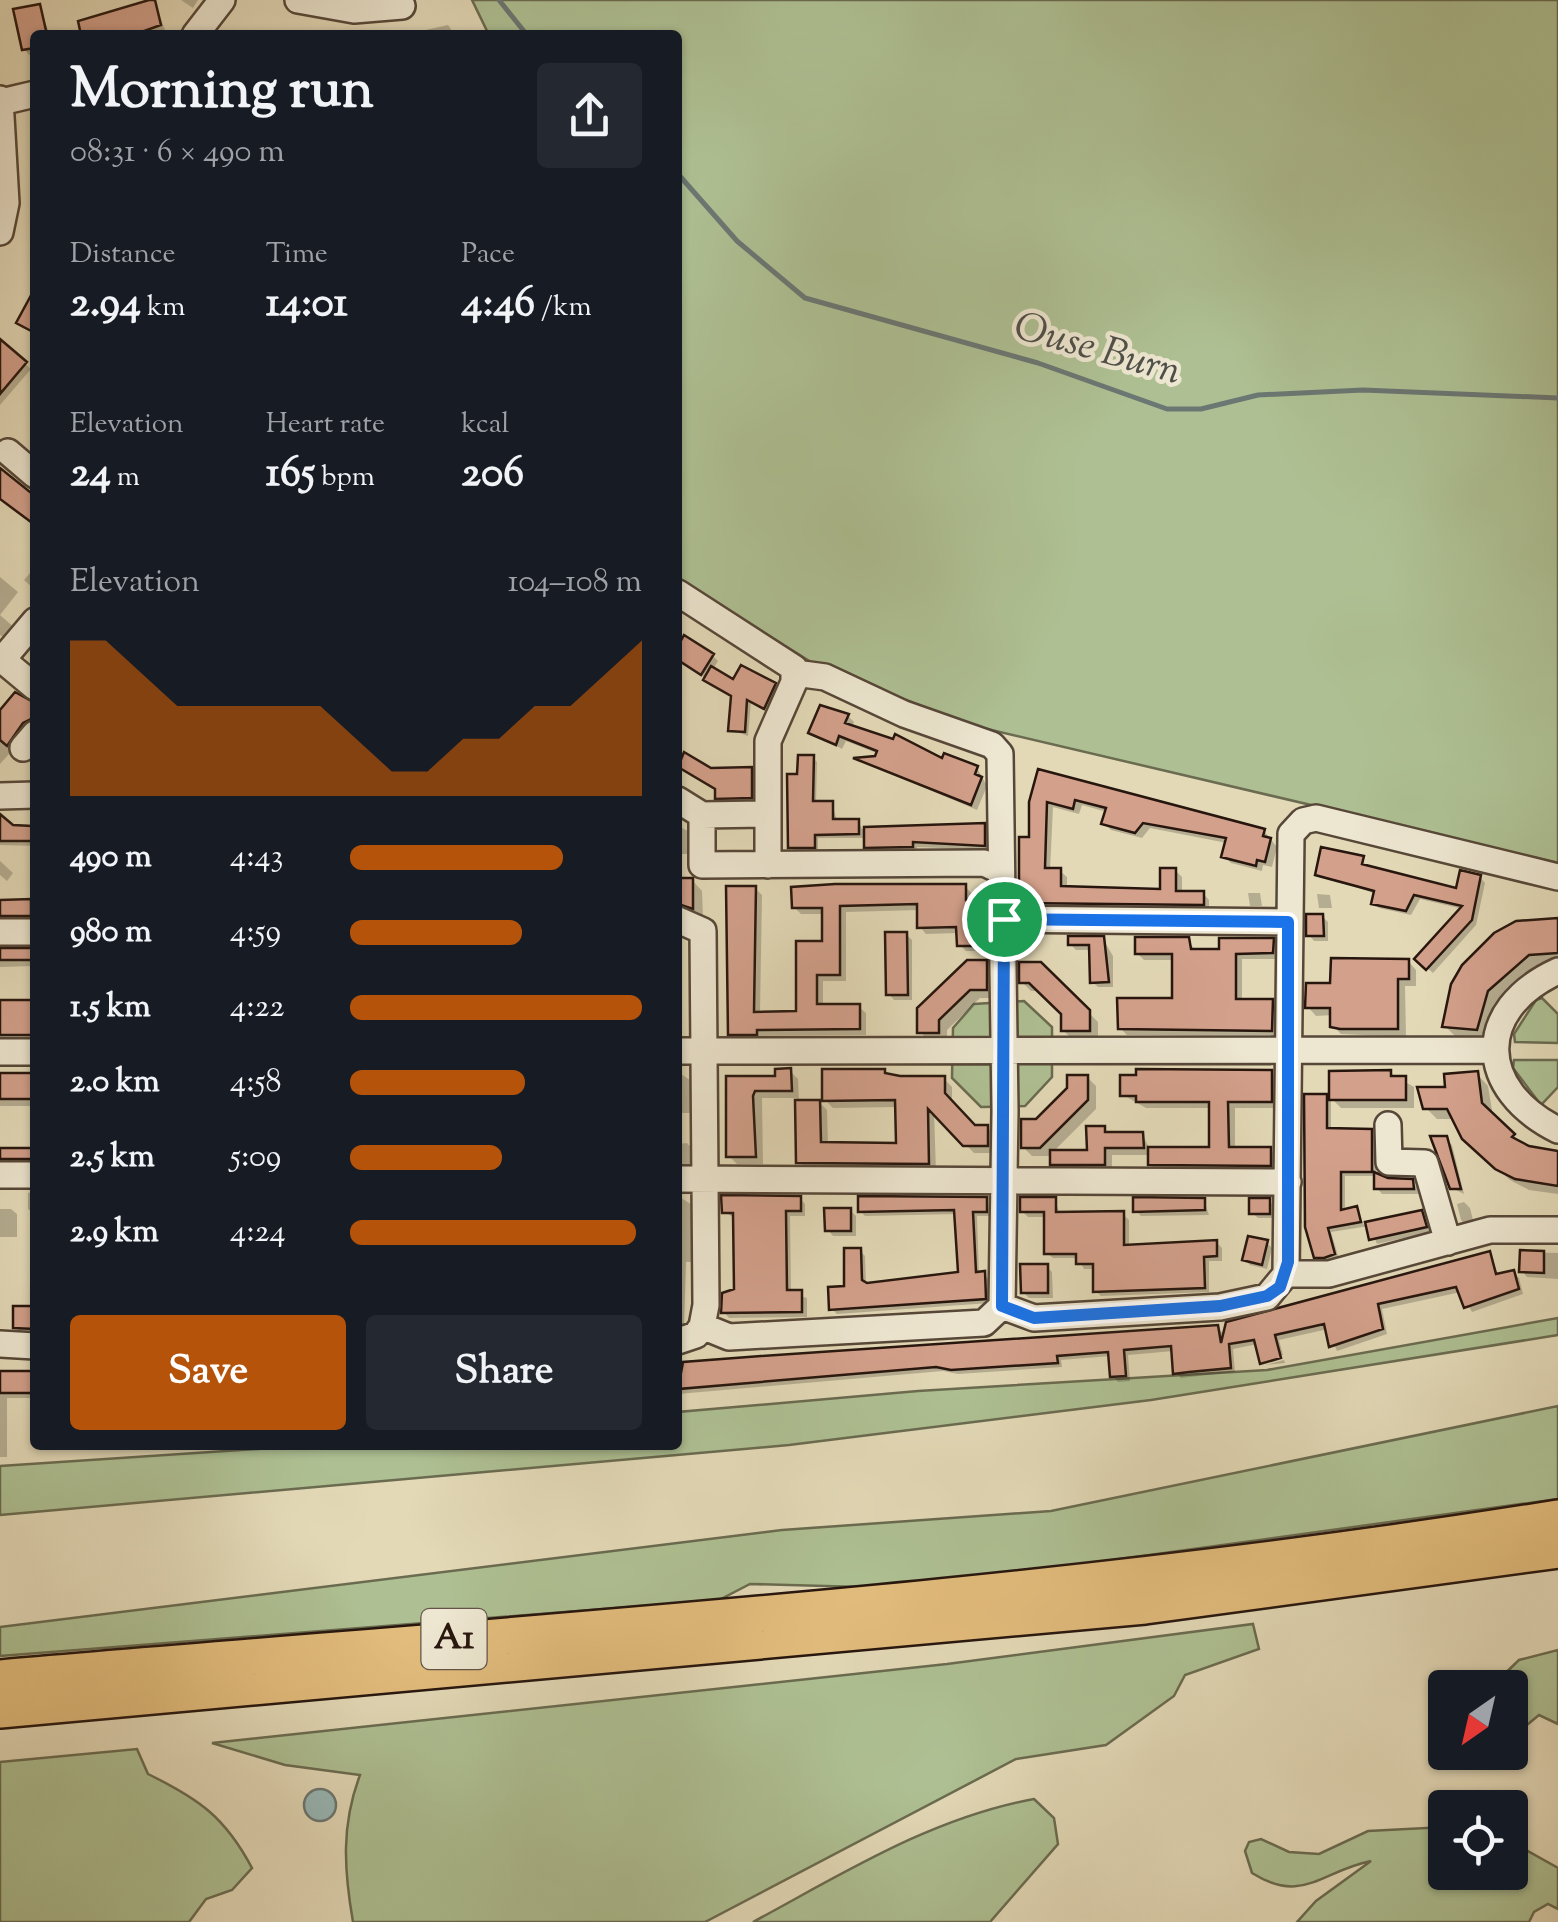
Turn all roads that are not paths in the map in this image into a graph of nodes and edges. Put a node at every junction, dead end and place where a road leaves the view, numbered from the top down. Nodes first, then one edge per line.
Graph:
1 (222, 0) edge
2 (298, 0) edge
3 (354, 5) edge
4 (402, 6) dead end
5 (199, 30) edge
6 (30, 95) edge
7 (0, 100) edge
8 (0, 232) edge
9 (8, 452) dead end
10 (30, 470) edge
11 (682, 595) edge
12 (30, 626) edge
13 (1, 659) edge
14 (795, 673) junction
15 (30, 683) edge
16 (30, 795) edge
17 (0, 796) edge
18 (682, 802) edge
19 (768, 814) junction
20 (702, 815) junction
21 (768, 865) junction
22 (999, 870) junction
23 (1558, 877) edge
24 (1004, 919) junction
25 (682, 922) edge
26 (1288, 922) junction
27 (0, 932) edge
28 (30, 932) edge
29 (1558, 971) edge
30 (1288, 1050) junction
31 (1494, 1050) junction
32 (682, 1051) edge
33 (704, 1051) junction
34 (1004, 1051) junction
35 (0, 1052) edge
36 (30, 1052) edge
37 (1388, 1126) dead end
38 (1558, 1130) edge
39 (0, 1175) edge
40 (30, 1175) edge
41 (682, 1179) edge
42 (705, 1179) junction
43 (1004, 1180) junction
44 (1288, 1182) junction
45 (1558, 1230) edge
46 (1448, 1242) junction
47 (1286, 1274) junction
48 (1002, 1306) junction
49 (702, 1326) junction
50 (682, 1339) edge
51 (0, 1344) edge
52 (30, 1346) edge
53 (1558, 1518) edge
54 (1558, 1550) edge
55 (0, 1678) edge
56 (0, 1710) edge

1 - 5 street
2 - 3 street
3 - 4 street
6 - 7 street
7 - 8 street
9 - 10 street
11 - 14 street
12 - 13 street
13 - 15 street
14 - 19 street
14 - 22 street
16 - 17 street
18 - 20 street
19 - 20 street
19 - 21 street
20 - 21 street
21 - 22 street
22 - 24 street
23 - 26 street
24 - 26 street
24 - 34 street
25 - 33 street
26 - 30 street
27 - 28 street
29 - 31 street
30 - 31 street
30 - 34 street
30 - 44 street
31 - 38 street
32 - 33 street
33 - 34 street
33 - 42 street
34 - 43 street
35 - 36 street
37 - 46 street
39 - 40 street
41 - 42 street
42 - 43 street
42 - 49 street
43 - 44 street
43 - 48 street
44 - 47 street
45 - 46 street
46 - 47 street
47 - 48 street
48 - 49 street
49 - 50 street
51 - 52 street
53 - 55 highway, A1
54 - 56 highway, A1

